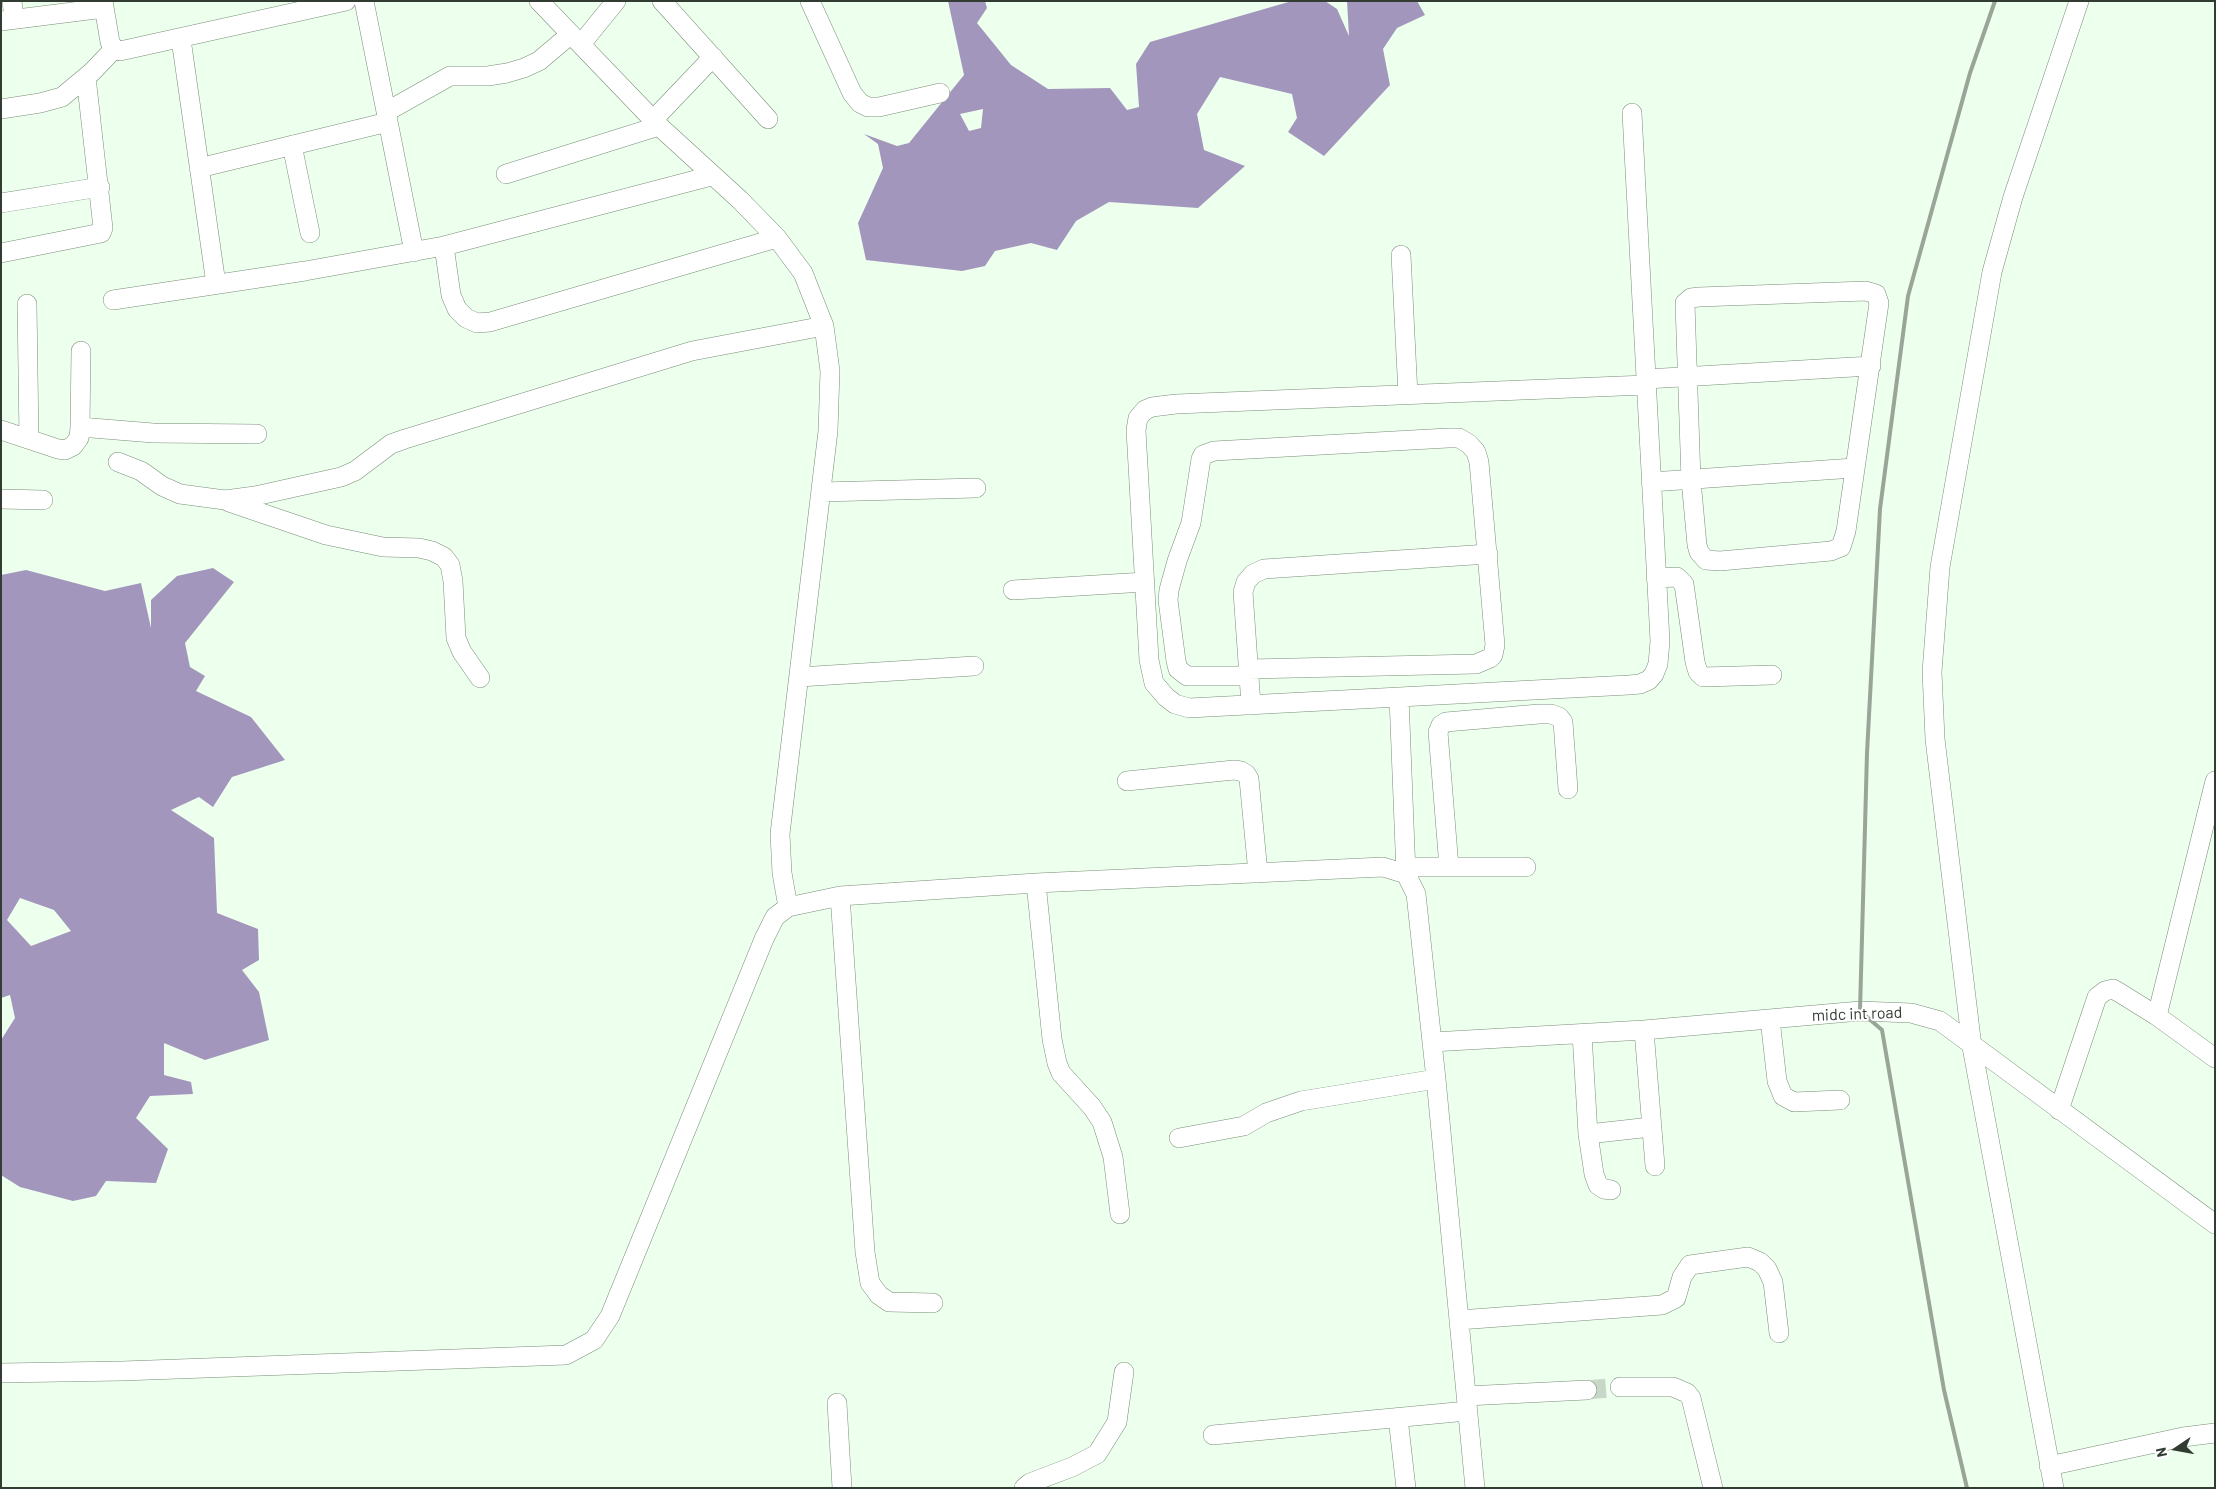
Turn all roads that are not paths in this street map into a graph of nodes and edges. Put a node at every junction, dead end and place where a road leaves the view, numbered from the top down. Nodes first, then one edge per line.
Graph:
1 (346, 1) edge
2 (364, 1) edge
3 (539, 1) edge
4 (616, 1) edge
5 (662, 1) edge
6 (810, 1) edge
7 (2079, 1) edge
8 (103, 4) edge
9 (9, 14) edge
10 (576, 39) junction
11 (181, 40) junction
12 (114, 49) junction
13 (713, 57) junction
14 (86, 77) junction
15 (940, 93) dead end
16 (1, 109) edge
17 (1632, 113) dead end
18 (387, 117) junction
19 (768, 119) dead end
20 (656, 123) junction
21 (292, 145) junction
22 (199, 168) junction
23 (506, 174) dead end
24 (711, 176) junction
25 (100, 187) junction
26 (1, 203) edge
27 (310, 233) dead end
28 (778, 238) junction
29 (444, 246) junction
30 (414, 252) junction
31 (1, 253) edge
32 (1402, 255) dead end
33 (216, 284) junction
34 (113, 300) dead end
35 (27, 304) dead end
36 (824, 326) junction
37 (81, 351) dead end
38 (1871, 366) junction
39 (1687, 376) junction
40 (1646, 382) junction
41 (1408, 395) junction
42 (80, 426) junction
43 (1, 430) edge
44 (257, 434) dead end
45 (29, 439) junction
46 (118, 462) dead end
47 (1854, 468) junction
48 (1691, 480) junction
49 (1651, 482) junction
50 (976, 488) dead end
51 (821, 492) junction
52 (1, 499) edge
53 (43, 500) dead end
54 (225, 500) junction
55 (1488, 554) junction
56 (1656, 578) junction
57 (1145, 582) junction
58 (1013, 590) dead end
59 (974, 666) dead end
60 (1249, 672) junction
61 (1772, 675) dead end
62 (799, 677) junction
63 (480, 678) dead end
64 (1399, 697) junction
65 (1251, 705) junction
66 (1127, 781) dead end
67 (2215, 781) edge
68 (1568, 789) dead end
69 (1449, 867) junction
70 (1526, 867) dead end
71 (1406, 871) junction
72 (1258, 873) junction
73 (1036, 884) junction
74 (840, 896) junction
75 (788, 907) junction
76 (2157, 1016) junction
77 (1770, 1019) junction
78 (1644, 1030) junction
79 (1582, 1034) junction
80 (1432, 1042) junction
81 (1972, 1047) junction
82 (2215, 1058) edge
83 (1436, 1079) junction
84 (1840, 1100) dead end
85 (2059, 1110) junction
86 (1651, 1127) junction
87 (1588, 1134) junction
88 (1180, 1138) dead end
89 (1654, 1166) dead end
90 (1611, 1190) dead end
91 (1120, 1214) dead end
92 (2215, 1224) edge
93 (933, 1303) dead end
94 (1458, 1320) junction
95 (1779, 1333) dead end
96 (3, 1370) edge
97 (1124, 1372) dead end
98 (1620, 1388) tunnel mouth
99 (1587, 1390) tunnel mouth
100 (837, 1403) dead end
101 (1467, 1404) junction
102 (1398, 1418) junction
103 (2215, 1433) edge
104 (1212, 1435) dead end
105 (2049, 1466) junction
106 (842, 1488) edge
107 (1024, 1488) edge
108 (1406, 1488) edge
109 (1474, 1488) edge
110 (1713, 1488) edge
111 (2054, 1488) edge

1 - 11 street
2 - 18 street
3 - 10 street
4 - 10 street
5 - 13 street
6 - 15 street
7 - 81 street
8 - 9 street
8 - 12 street
10 - 18 street
10 - 20 street
11 - 12 street
11 - 22 street
12 - 14 street
13 - 19 street
13 - 20 street
14 - 16 street
14 - 25 street
17 - 40 street
18 - 21 street
18 - 30 street
20 - 23 street
20 - 24 street
21 - 22 street
21 - 27 street
22 - 33 street
24 - 28 street
24 - 29 street
25 - 26 street
25 - 31 street
28 - 29 street
28 - 36 street
29 - 30 street
30 - 33 street
32 - 41 street
33 - 34 street
35 - 45 street
36 - 51 street
36 - 54 street
37 - 42 street
38 - 39 street
38 - 39 street
38 - 47 street
39 - 40 street
39 - 48 street
40 - 41 street
40 - 49 street
41 - 57 street
42 - 44 street
42 - 45 street
43 - 45 street
46 - 54 street
47 - 48 street
47 - 48 street
48 - 49 street
49 - 56 street
50 - 51 street
51 - 62 street
52 - 53 street
54 - 63 street
55 - 60 street
55 - 60 street
55 - 60 street
56 - 61 street
56 - 64 street
57 - 58 street
57 - 65 street
59 - 62 street
60 - 65 street
62 - 75 street
64 - 65 street
64 - 71 street
66 - 72 street
67 - 76 street
68 - 69 street
69 - 70 street
69 - 71 street
71 - 72 street
71 - 80 street
72 - 73 street
73 - 74 street
73 - 91 street
74 - 75 street
74 - 93 street
75 - 96 street
76 - 82 street
76 - 85 street
77 - 78 street, midc int road
77 - 81 street, midc int road
77 - 84 street
78 - 79 street, midc int road
78 - 86 street
79 - 80 street, midc int road
79 - 87 street
80 - 83 street
81 - 85 street, midc int road
81 - 105 street
83 - 88 street
83 - 94 street
85 - 92 street, midc int road
86 - 87 street
86 - 89 street
87 - 90 street
94 - 95 street
94 - 101 street
97 - 107 street
98 - 110 street
99 - 101 street
100 - 106 street
101 - 102 street
101 - 109 street
102 - 104 street
102 - 108 street
103 - 105 street
105 - 111 street

